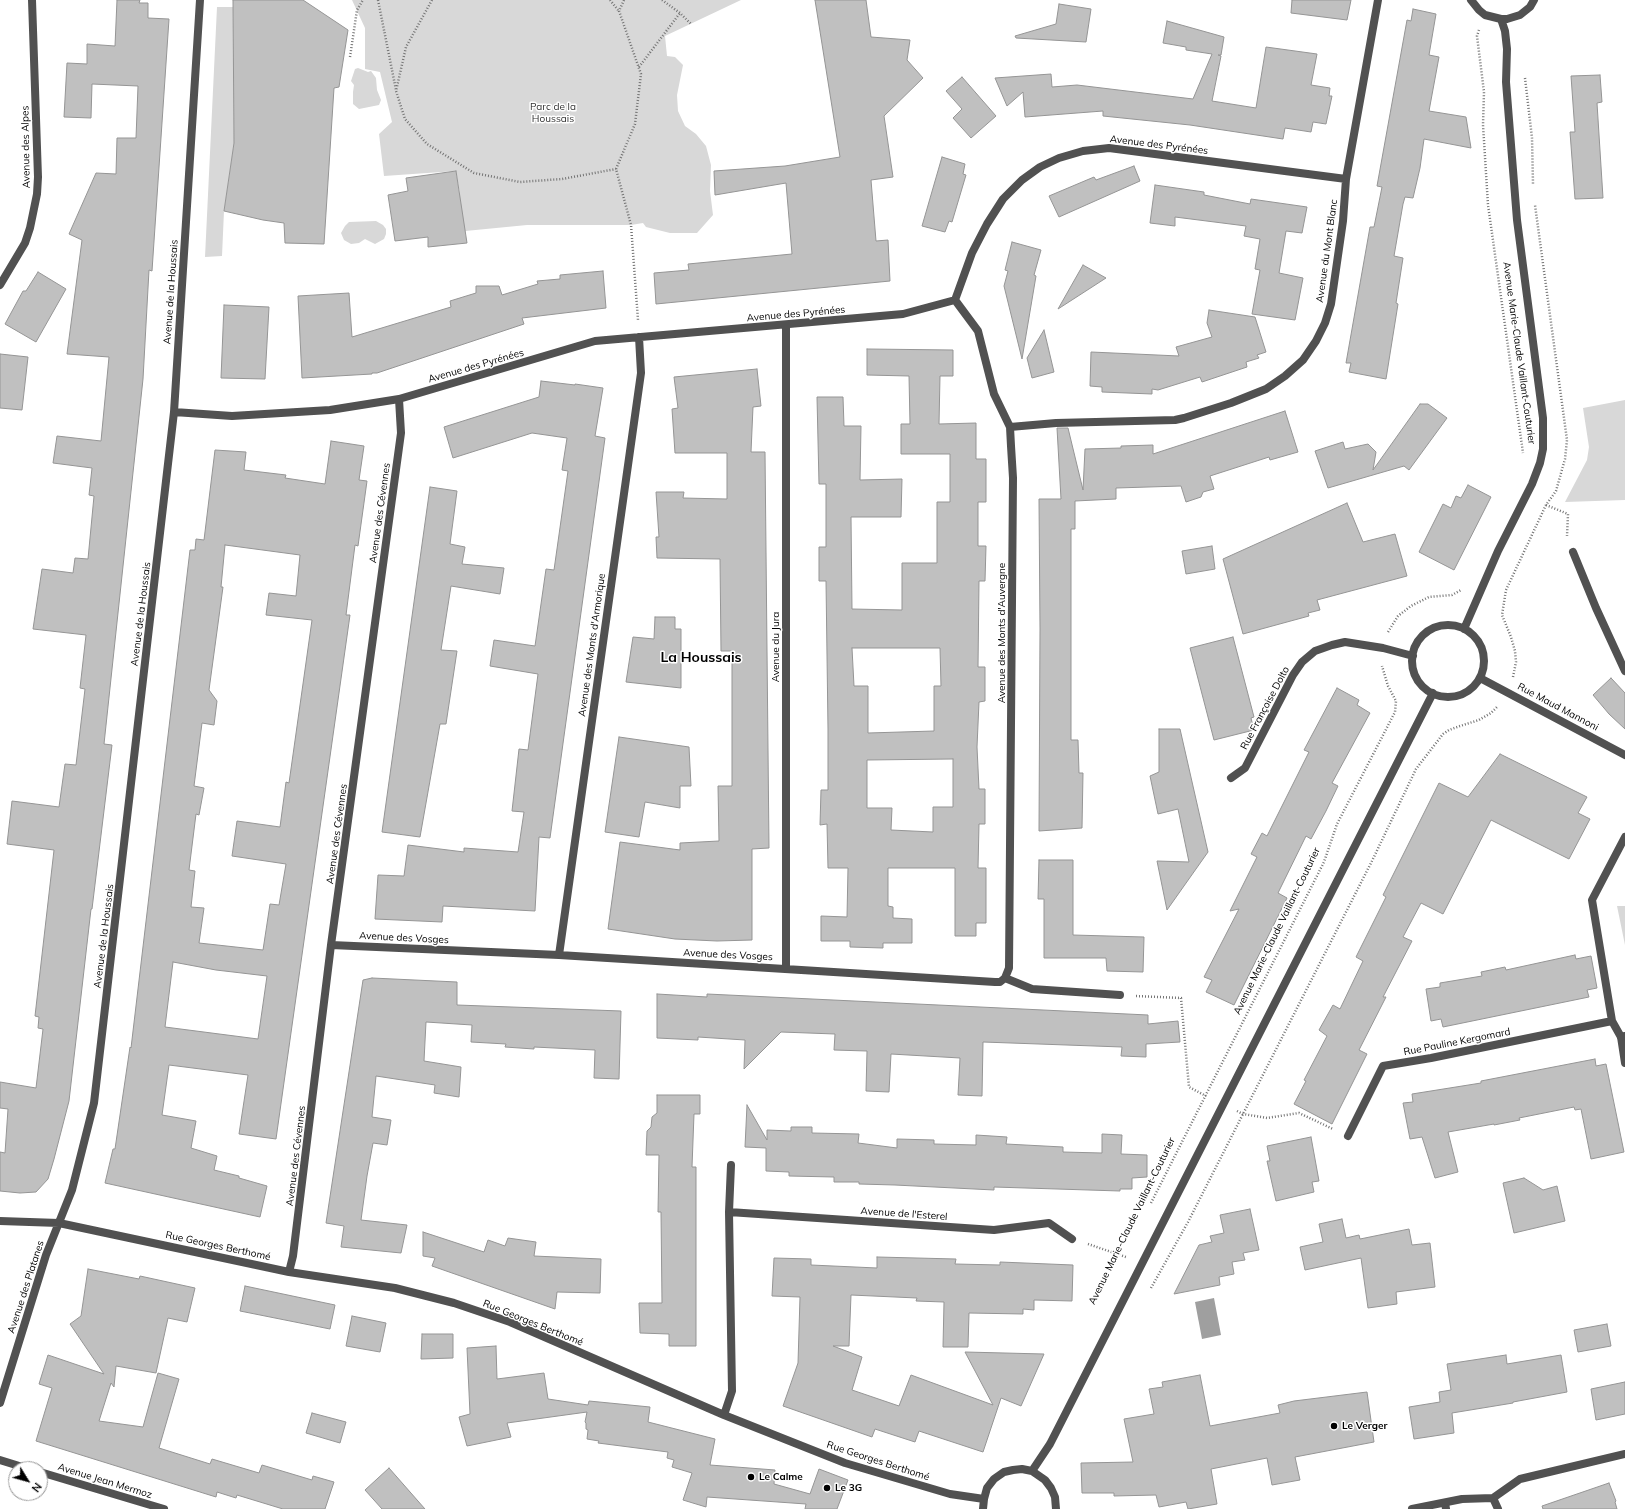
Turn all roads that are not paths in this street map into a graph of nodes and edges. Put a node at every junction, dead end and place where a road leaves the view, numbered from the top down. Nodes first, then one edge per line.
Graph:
1 (32, 0) edge
2 (200, 0) edge
3 (1378, 0) edge
4 (1471, 0) edge
5 (1534, 0) edge
6 (1501, 19) junction
7 (1346, 179) junction
8 (0, 285) edge
9 (955, 300) junction
10 (786, 325) junction
11 (639, 337) junction
12 (399, 399) junction
13 (174, 412) junction
14 (1010, 427) junction
15 (1573, 552) road end
16 (1464, 629) junction
17 (1413, 656) junction
18 (1625, 671) edge
19 (1480, 678) junction
20 (1433, 693) junction
21 (1625, 755) edge
22 (1231, 778) dead end
23 (1625, 838) edge
24 (331, 945) junction
25 (558, 955) junction
26 (786, 969) junction
27 (1005, 978) junction
28 (1120, 995) road end
29 (1612, 1021) junction
30 (1623, 1036) edge
31 (1625, 1063) edge
32 (1348, 1136) road end
33 (731, 1165) dead end
34 (729, 1212) junction
35 (0, 1221) edge
36 (59, 1223) junction
37 (1072, 1239) road end
38 (289, 1272) junction
39 (0, 1403) edge
40 (724, 1415) junction
41 (1625, 1454) edge
42 (1032, 1471) junction
43 (48, 1474) edge
44 (1493, 1498) junction
45 (984, 1499) junction
46 (1445, 1506) edge
47 (164, 1509) edge
48 (983, 1509) edge
49 (1056, 1509) edge
50 (1412, 1509) edge
51 (1498, 1509) edge

1 - 8 street, Avenue des Alpes
2 - 13 street, Avenue de la Houssais
3 - 7 street, Avenue du Mont Blanc
4 - 6 street
5 - 6 street
6 - 16 street, Avenue Marie-Claude Vaillant-Couturier
7 - 9 street, Avenue des Pyrénées
7 - 14 street, Avenue du Mont Blanc
9 - 10 street, Avenue des Pyrénées
9 - 14 street, Avenue des Monts d'Auvergne
10 - 11 street, Avenue des Pyrénées
10 - 26 street, Avenue du Jura
11 - 12 street, Avenue des Pyrénées
11 - 25 street, Avenue des Monts d'Armorique
12 - 13 street, Avenue des Pyrénées
12 - 24 street, Avenue des Cévennes
13 - 36 street, Avenue de la Houssais
14 - 27 street, Avenue des Monts d'Auvergne
15 - 18 street
16 - 17 street
16 - 19 street
17 - 20 street
17 - 22 street, Rue Françoise Dolto
19 - 20 street
19 - 21 street, Rue Maud Mannoni
20 - 42 street
23 - 29 street
24 - 25 street, Avenue des Vosges
24 - 38 street, Avenue des Cévennes
25 - 26 street, Avenue des Vosges
26 - 27 street, Avenue des Vosges
27 - 28 street
29 - 30 street
29 - 32 street, Rue Pauline Kergomard
30 - 31 street
33 - 34 street
34 - 37 street, Avenue de l'Esterel
34 - 40 street
35 - 36 street, Rue Georges Berthomé
36 - 38 street, Rue Georges Berthomé
36 - 39 street, Avenue des Platanes
38 - 40 street, Rue Georges Berthomé
40 - 45 street, Rue Georges Berthomé
41 - 44 street
42 - 45 street
42 - 49 street
43 - 47 street, Avenue Jean Mermoz
44 - 46 street
44 - 51 street
45 - 48 street
46 - 50 street

